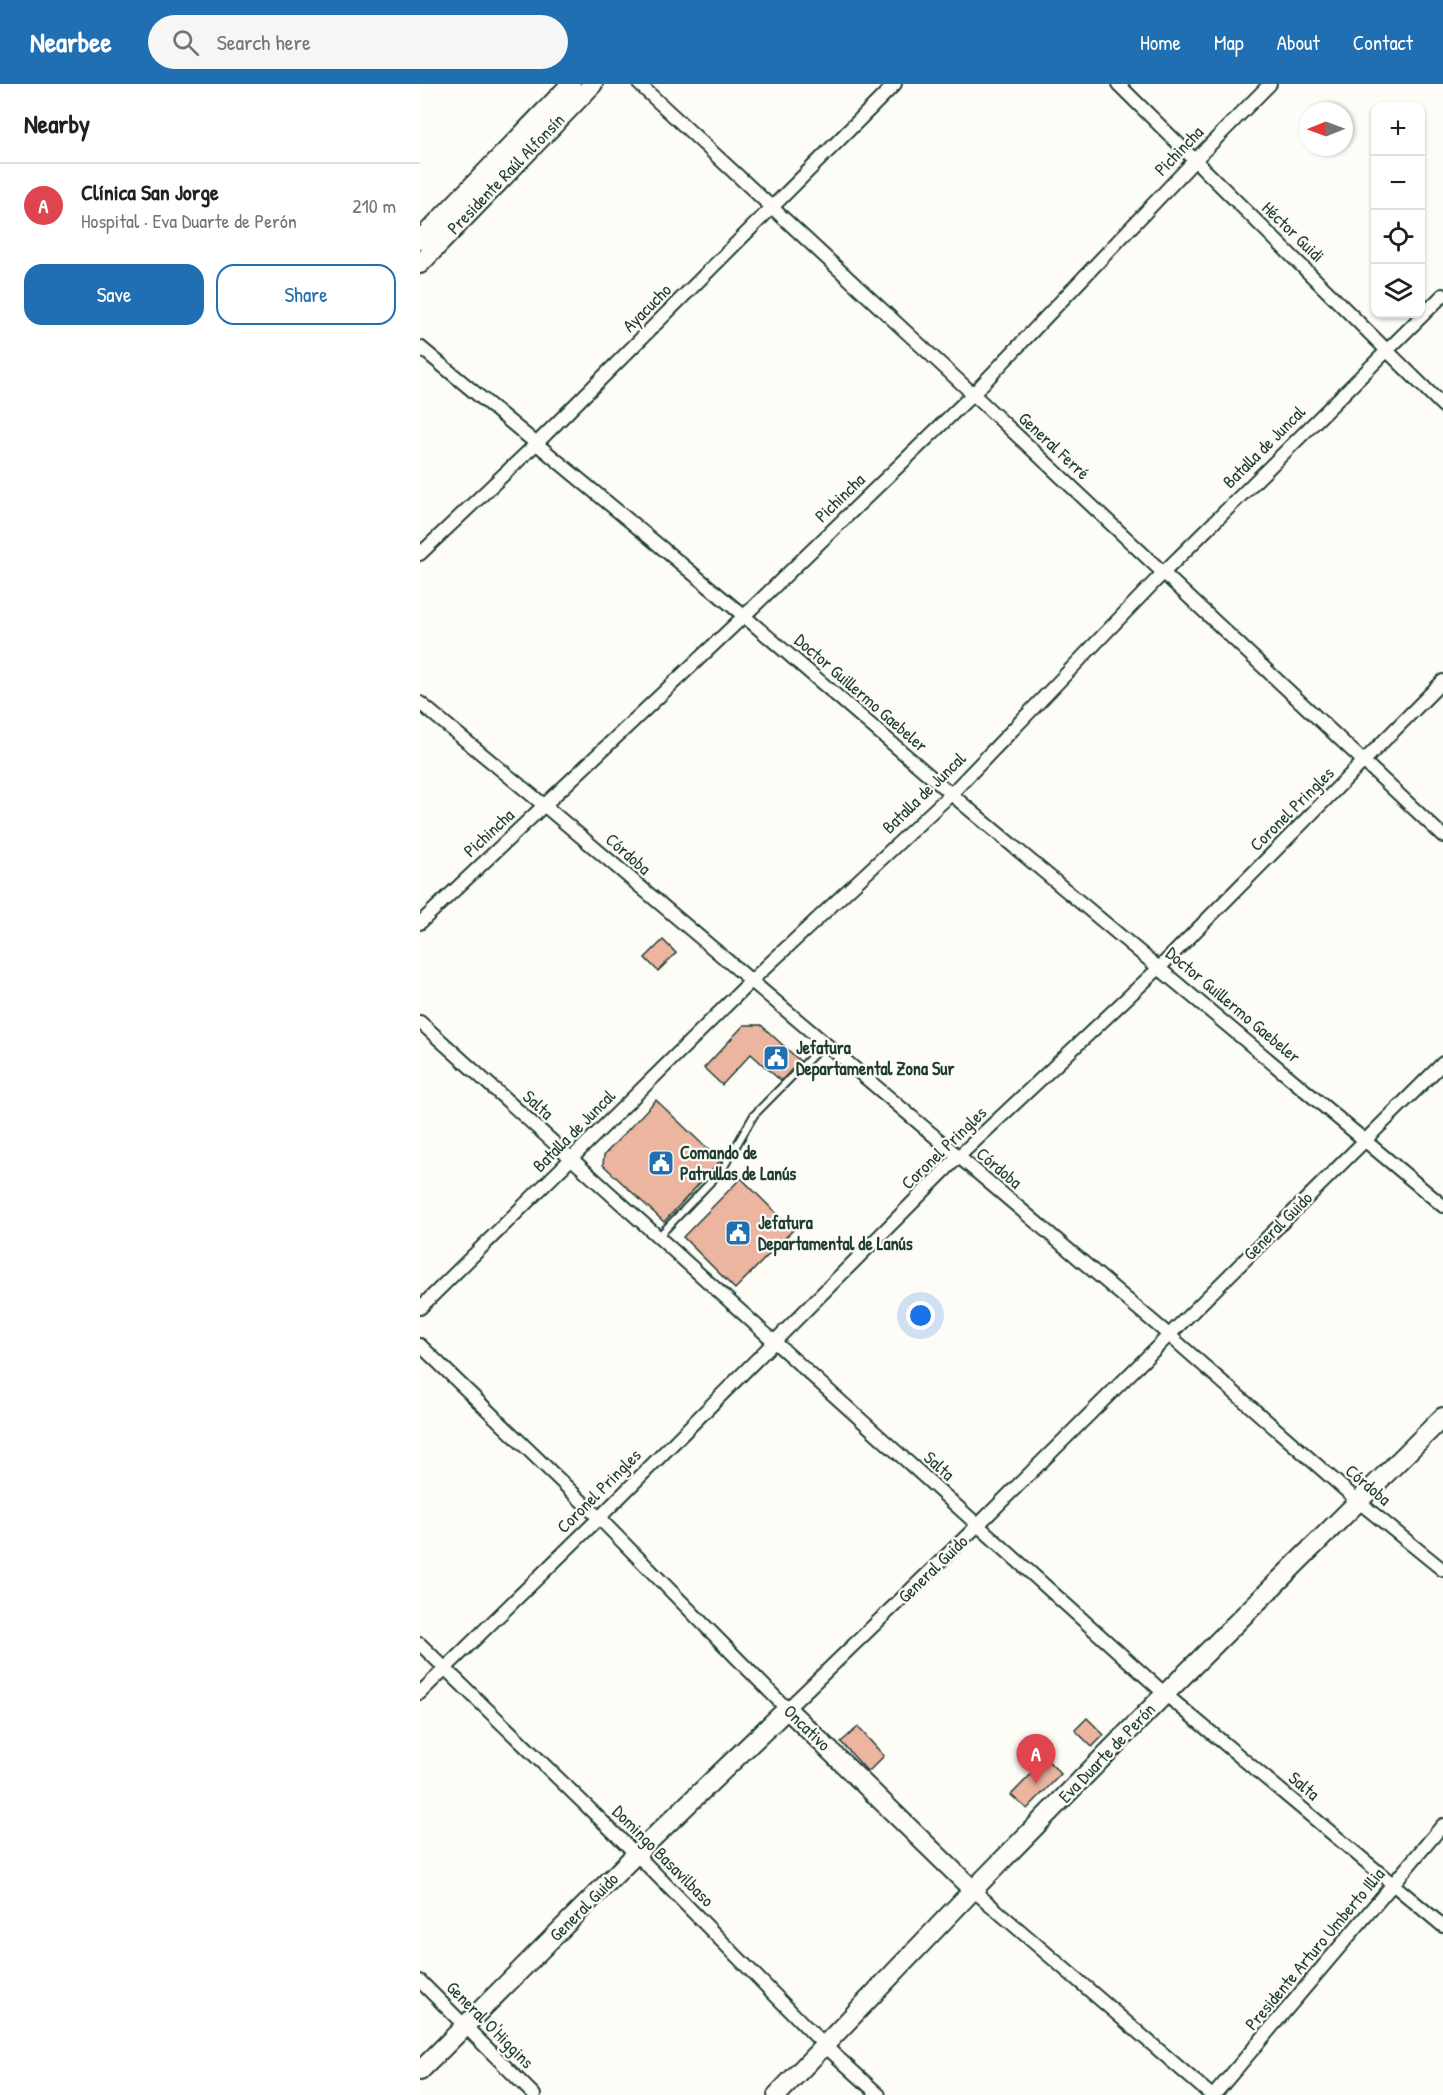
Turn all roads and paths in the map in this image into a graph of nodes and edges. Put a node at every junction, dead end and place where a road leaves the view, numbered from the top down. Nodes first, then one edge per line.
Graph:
1 (571, 84) edge
2 (593, 84) edge
3 (639, 84) edge
4 (895, 84) edge
5 (1118, 84) edge
6 (1270, 84) edge
7 (1194, 161) junction
8 (774, 208) junction
9 (420, 240) edge
10 (420, 264) edge
11 (1443, 295) edge
12 (420, 347) edge
13 (1388, 350) junction
14 (973, 394) junction
15 (1443, 406) edge
16 (537, 443) junction
17 (420, 554) edge
18 (1163, 573) junction
19 (744, 616) junction
20 (1443, 681) edge
21 (420, 703) edge
22 (1364, 761) junction
23 (951, 794) junction
24 (545, 806) junction
25 (1443, 836) edge
26 (420, 923) edge
27 (1160, 967) junction
28 (750, 982) junction
29 (420, 1022) edge
30 (824, 1044) junction
31 (1443, 1063) edge
32 (1365, 1139) junction
33 (958, 1157) junction
34 (570, 1159) junction
35 (1443, 1206) edge
36 (658, 1237) junction
37 (420, 1308) edge
38 (1169, 1335) junction
39 (773, 1341) junction
40 (420, 1345) edge
41 (1443, 1417) edge
42 (1359, 1502) junction
43 (599, 1518) junction
44 (978, 1525) junction
45 (1443, 1570) edge
46 (420, 1644) edge
47 (445, 1668) junction
48 (420, 1693) edge
49 (1165, 1694) junction
50 (788, 1709) junction
51 (1443, 1825) edge
52 (636, 1854) junction
53 (1394, 1884) junction
54 (973, 1890) junction
55 (1443, 1926) edge
56 (420, 1981) edge
57 (465, 2026) junction
58 (825, 2046) junction
59 (420, 2071) edge
60 (534, 2095) edge
61 (777, 2095) edge
62 (879, 2095) edge
63 (1212, 2095) edge

1 - 9 main road, Presidente Raúl Alfonsín
2 - 10 main road, Presidente Raúl Alfonsín
3 - 8 street, General Ferré
4 - 8 street, Ayacucho
5 - 7 street, Héctor Guidi
6 - 7 street, Pichincha
7 - 13 street, Héctor Guidi
7 - 14 street, Pichincha
8 - 14 street, General Ferré
8 - 16 street, Ayacucho
11 - 13 street, Batalla de Juncal
12 - 16 street, Doctor Guillermo Gaebeler
13 - 15 street, Héctor Guidi
13 - 18 street, Batalla de Juncal
14 - 18 street, General Ferré
14 - 19 street, Pichincha
16 - 17 street, Ayacucho
16 - 19 street, Doctor Guillermo Gaebeler
18 - 22 street, General Ferré
18 - 23 street, Batalla de Juncal
19 - 23 street, Doctor Guillermo Gaebeler
19 - 24 street, Pichincha
20 - 22 street, Coronel Pringles
21 - 24 street, Córdoba
22 - 25 street, General Ferré
22 - 27 street, Coronel Pringles
23 - 27 street, Doctor Guillermo Gaebeler
23 - 28 street, Batalla de Juncal
24 - 26 street, Pichincha
24 - 28 street, Córdoba
27 - 32 street, Doctor Guillermo Gaebeler
27 - 33 street, Coronel Pringles
28 - 30 street, Córdoba
28 - 34 street, Batalla de Juncal
29 - 34 street, Salta
30 - 33 street, Córdoba
30 - 36 lane
31 - 32 street, General Guido
32 - 35 street, Doctor Guillermo Gaebeler
32 - 38 street, General Guido
33 - 38 street, Córdoba
33 - 39 street, Coronel Pringles
34 - 36 street, Salta
34 - 37 street, Batalla de Juncal
36 - 39 street, Salta
38 - 42 street, Córdoba
38 - 44 street, General Guido
39 - 43 street, Coronel Pringles
39 - 44 street, Salta
40 - 43 street, Oncativo
41 - 42 main road, Eva Duarte de Perón
42 - 45 street, Córdoba
42 - 49 main road, Eva Duarte de Perón
43 - 47 street, Coronel Pringles
43 - 50 street, Oncativo
44 - 49 street, Salta
44 - 50 street, General Guido
46 - 47 street, Domingo Basavilbaso
47 - 48 street, Coronel Pringles
47 - 52 street, Domingo Basavilbaso
49 - 53 street, Salta
49 - 54 main road, Eva Duarte de Perón
50 - 52 main road, General Guido
50 - 54 main road, Oncativo
51 - 53 street, Presidente Arturo Umberto Illia
52 - 57 main road, General Guido
52 - 58 street, Domingo Basavilbaso
53 - 55 street, Salta
53 - 63 street, Presidente Arturo Umberto Illia
54 - 58 main road, Eva Duarte de Perón
54 - 63 street, Oncativo
56 - 57 street, General O'Higgins
57 - 59 main road, General Guido
57 - 60 street, General O'Higgins
58 - 61 main road, Eva Duarte de Perón
58 - 62 street, Domingo Basavilbaso

